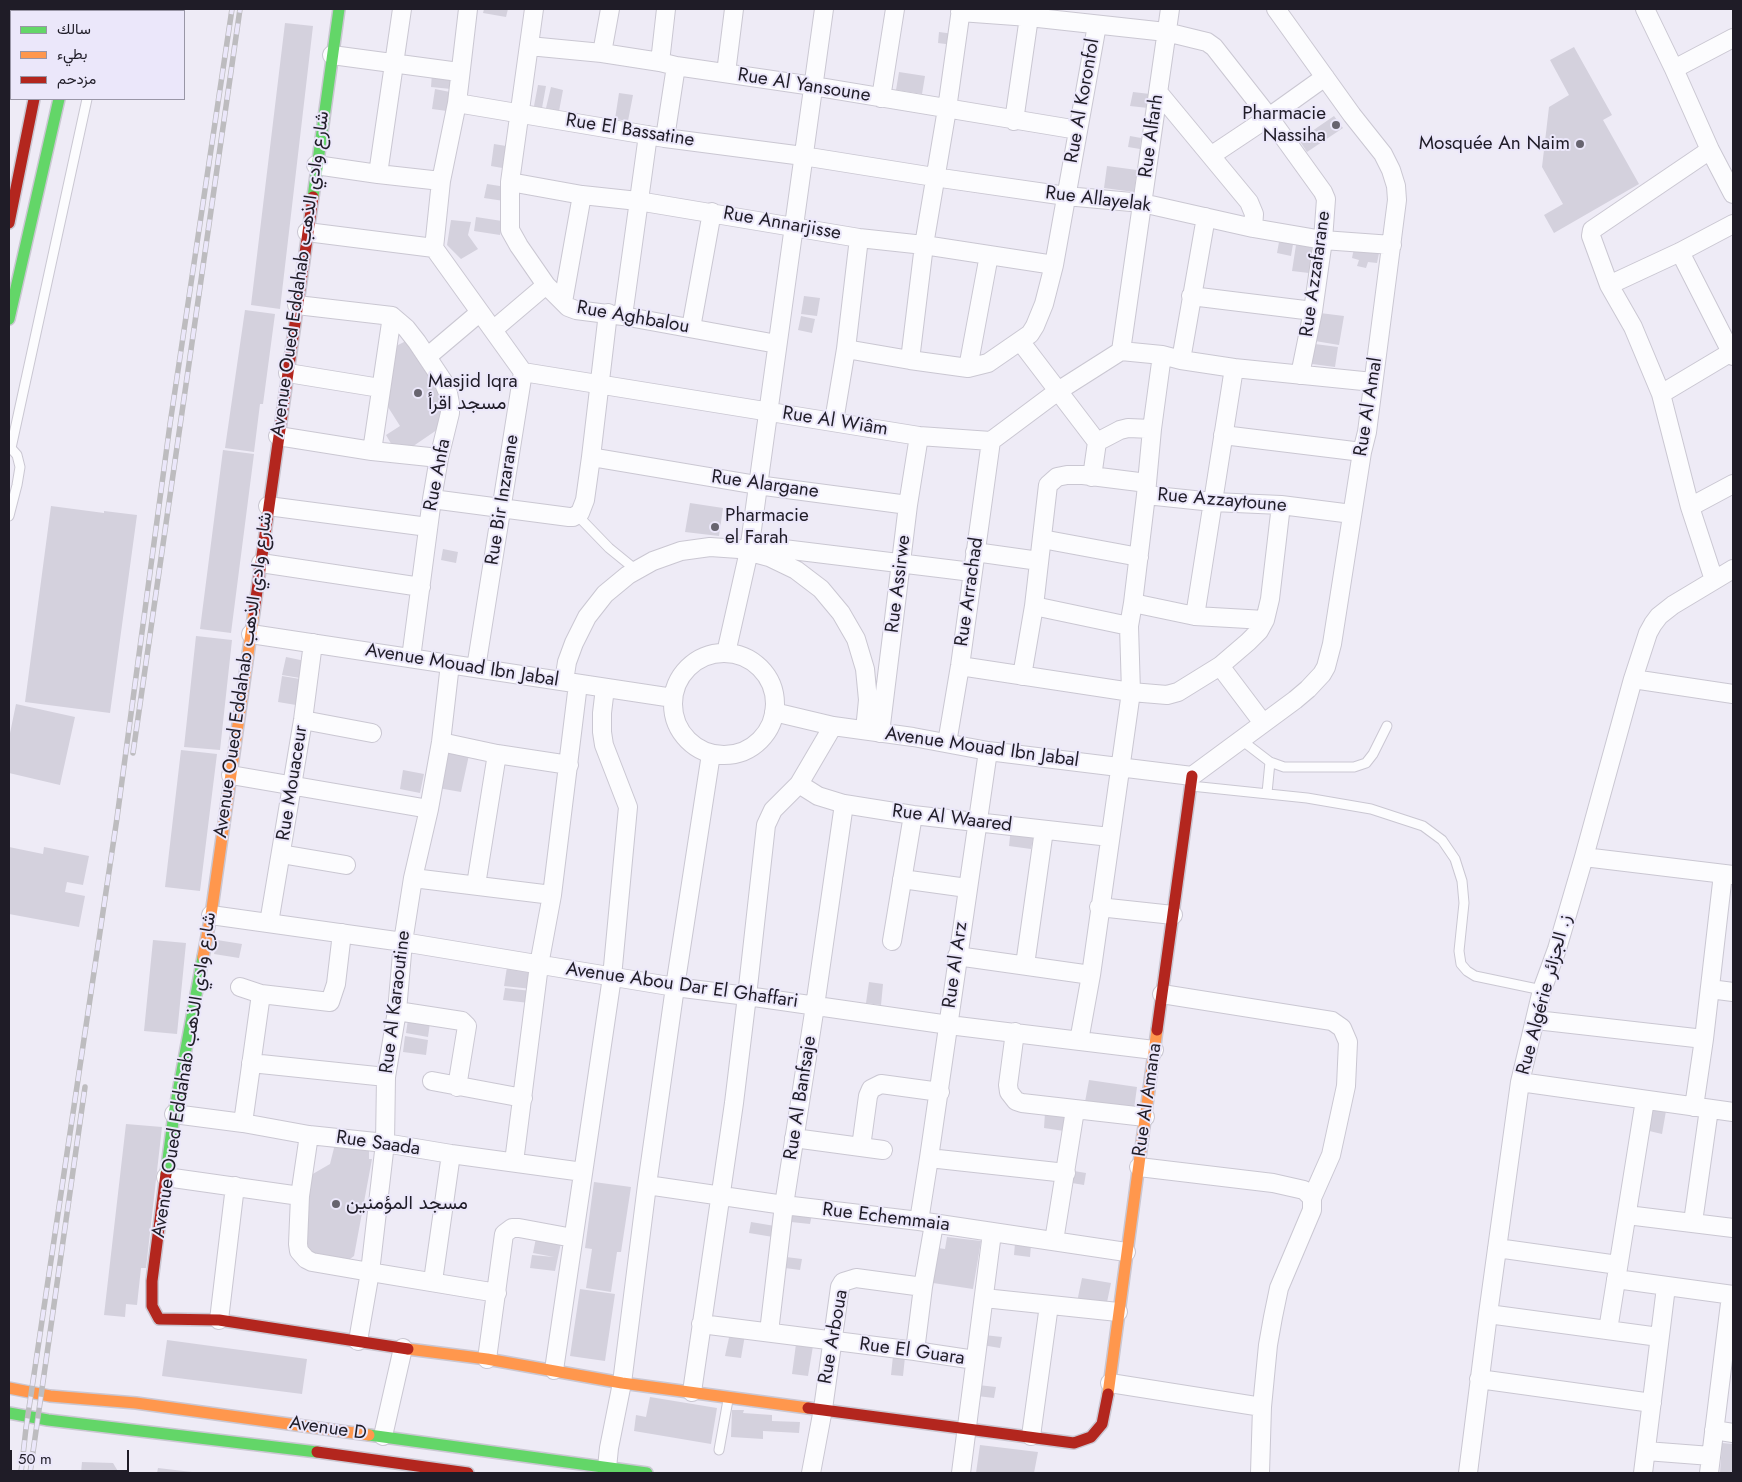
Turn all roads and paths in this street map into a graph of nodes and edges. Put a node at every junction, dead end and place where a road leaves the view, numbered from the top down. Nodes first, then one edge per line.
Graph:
1 (339, 9) edge
2 (402, 9) edge
3 (468, 9) edge
4 (534, 9) edge
5 (610, 9) edge
6 (666, 9) edge
7 (734, 9) edge
8 (824, 9) edge
9 (895, 9) edge
10 (1170, 9) edge
11 (1276, 9) edge
12 (1645, 9) edge
13 (961, 10) edge
14 (1030, 17) junction
15 (1097, 25) junction
16 (1166, 32) junction
17 (1733, 38) edge
18 (529, 46) junction
19 (602, 53) junction
20 (332, 55) junction
21 (393, 64) junction
22 (668, 64) junction
23 (1674, 69) junction
24 (459, 72) junction
25 (726, 73) junction
26 (1325, 76) junction
27 (813, 86) junction
28 (1158, 92) junction
29 (881, 98) junction
30 (34, 100) edge
31 (58, 100) edge
32 (87, 100) edge
33 (456, 103) junction
34 (947, 110) junction
35 (518, 113) junction
36 (1268, 117) junction
37 (1014, 121) junction
38 (1078, 130) junction
39 (656, 137) junction
40 (1710, 150) junction
41 (1212, 155) junction
42 (803, 156) junction
43 (316, 165) junction
44 (378, 174) junction
45 (934, 178) junction
46 (441, 180) junction
47 (510, 182) junction
48 (1733, 192) edge
49 (582, 194) junction
50 (1066, 196) junction
51 (638, 200) junction
52 (1142, 203) junction
53 (712, 212) junction
54 (1206, 217) junction
55 (9, 223) edge
56 (1733, 224) edge
57 (793, 226) junction
58 (1253, 228) junction
59 (307, 232) junction
60 (859, 238) junction
61 (1323, 240) junction
62 (924, 245) junction
63 (1392, 245) junction
64 (434, 248) junction
65 (1680, 252) junction
66 (989, 255) junction
67 (1054, 265) junction
68 (546, 285) junction
69 (1609, 285) junction
70 (1191, 296) junction
71 (563, 302) junction
72 (297, 305) junction
73 (1313, 310) junction
74 (479, 312) junction
75 (616, 314) junction
76 (392, 316) junction
77 (9, 319) edge
78 (691, 328) junction
79 (493, 330) junction
80 (1020, 341) junction
81 (777, 344) junction
82 (846, 349) junction
83 (1121, 352) junction
84 (1733, 353) edge
85 (1162, 355) junction
86 (427, 356) junction
87 (910, 360) junction
88 (1181, 360) junction
89 (968, 368) junction
90 (1234, 368) junction
91 (523, 372) junction
92 (288, 373) junction
93 (1300, 375) junction
94 (1373, 382) junction
95 (600, 385) junction
96 (380, 388) junction
97 (1058, 391) junction
98 (1661, 394) junction
99 (768, 410) junction
100 (834, 421) junction
101 (1152, 429) junction
102 (278, 436) junction
103 (919, 436) junction
104 (1223, 436) junction
105 (991, 441) junction
106 (1097, 442) junction
107 (10, 447) edge
108 (372, 451) junction
109 (1362, 452) junction
110 (592, 457) junction
111 (439, 458) junction
112 (1092, 476) junction
113 (1733, 484) edge
114 (757, 485) junction
115 (1147, 489) junction
116 (432, 499) junction
117 (1213, 502) junction
118 (908, 505) junction
119 (1281, 505) junction
120 (268, 506) junction
121 (1690, 507) junction
122 (501, 509) junction
123 (1352, 514) junction
124 (9, 516) edge
125 (578, 516) junction
126 (428, 527) junction
127 (1042, 539) junction
128 (749, 548) junction
129 (975, 552) junction
130 (1139, 557) junction
131 (1039, 561) junction
132 (261, 563) junction
133 (901, 563) junction
134 (636, 570) junction
135 (1733, 570) edge
136 (972, 572) junction
137 (1714, 580) junction
138 (421, 587) junction
139 (1134, 603) junction
140 (1034, 606) junction
141 (1195, 616) junction
142 (1265, 620) junction
143 (1129, 626) junction
144 (251, 634) junction
145 (313, 644) junction
146 (726, 653) junction
147 (412, 658) junction
148 (450, 664) junction
149 (960, 666) junction
150 (1220, 666) junction
151 (476, 668) junction
152 (1022, 676) junction
153 (1633, 679) junction
154 (571, 682) junction
155 (605, 688) junction
156 (1131, 692) junction
157 (1733, 694) edge
158 (673, 698) junction
159 (774, 712) junction
160 (303, 720) junction
161 (1263, 723) junction
162 (833, 726) junction
163 (1387, 726) dead end
164 (872, 732) junction
165 (372, 733) dead end
166 (1240, 739) junction
167 (441, 742) junction
168 (947, 743) junction
169 (988, 751) junction
170 (497, 754) junction
171 (712, 754) junction
172 (1270, 762) junction
173 (569, 765) junction
174 (1120, 767) junction
175 (231, 775) junction
176 (1191, 781) junction
177 (799, 784) junction
178 (292, 786) junction
179 (1267, 792) junction
180 (844, 804) junction
181 (429, 809) junction
182 (913, 815) junction
183 (976, 822) junction
184 (1044, 830) junction
185 (1110, 837) junction
186 (281, 854) junction
187 (1584, 857) junction
188 (346, 865) dead end
189 (1728, 874) edge
190 (413, 878) junction
191 (902, 879) junction
192 (476, 885) junction
193 (967, 888) junction
194 (552, 895) junction
195 (1099, 907) junction
196 (1173, 915) junction
197 (211, 916) junction
198 (269, 923) junction
199 (342, 933) junction
200 (892, 941) dead end
201 (403, 942) junction
202 (957, 956) junction
203 (539, 965) junction
204 (1024, 965) junction
205 (1090, 975) junction
206 (612, 977) junction
207 (240, 987) dead end
208 (675, 987) junction
209 (1710, 989) junction
210 (1542, 990) junction
211 (1733, 992) edge
212 (261, 994) junction
213 (1162, 994) junction
214 (747, 996) junction
215 (815, 1006) junction
216 (397, 1011) junction
217 (1536, 1020) junction
218 (949, 1024) junction
219 (1015, 1032) junction
220 (1704, 1039) junction
221 (1079, 1041) junction
222 (1154, 1050) junction
223 (251, 1063) junction
224 (386, 1077) junction
225 (432, 1081) dead end
226 (1520, 1082) junction
227 (457, 1086) junction
228 (940, 1092) junction
229 (523, 1098) junction
230 (1645, 1100) junction
231 (1701, 1108) junction
232 (1075, 1110) junction
233 (1733, 1112) edge
234 (174, 1114) junction
235 (1144, 1118) junction
236 (243, 1123) junction
237 (309, 1135) junction
238 (794, 1138) junction
239 (385, 1143) junction
240 (861, 1147) junction
241 (883, 1150) dead end
242 (451, 1154) junction
243 (929, 1158) junction
244 (514, 1162) junction
245 (1139, 1167) junction
246 (583, 1172) junction
247 (1066, 1172) junction
248 (166, 1177) junction
249 (647, 1185) junction
250 (235, 1186) junction
251 (300, 1196) junction
252 (720, 1196) junction
253 (1312, 1198) junction
254 (784, 1206) junction
255 (1627, 1215) junction
256 (927, 1222) junction
257 (1692, 1222) junction
258 (1733, 1228) edge
259 (992, 1233) junction
260 (573, 1238) junction
261 (1054, 1241) junction
262 (1497, 1248) junction
263 (1126, 1252) junction
264 (370, 1272) junction
265 (1617, 1272) junction
266 (433, 1281) junction
267 (923, 1287) junction
268 (1666, 1287) junction
269 (497, 1292) junction
270 (1732, 1295) edge
271 (984, 1298) junction
272 (1049, 1305) junction
273 (1118, 1312) junction
274 (1488, 1314) junction
275 (220, 1320) junction
276 (701, 1324) junction
277 (1608, 1330) junction
278 (768, 1332) junction
279 (1659, 1337) junction
280 (358, 1341) junction
281 (832, 1341) junction
282 (403, 1348) junction
283 (915, 1351) junction
284 (487, 1359) junction
285 (975, 1360) junction
286 (1728, 1361) edge
287 (554, 1370) junction
288 (1479, 1379) junction
289 (622, 1383) junction
290 (1110, 1383) junction
291 (9, 1388) edge
292 (692, 1392) junction
293 (728, 1397) junction
294 (1652, 1402) junction
295 (1262, 1407) junction
296 (822, 1409) junction
297 (9, 1413) edge
298 (966, 1428) junction
299 (1714, 1430) junction
300 (1733, 1433) edge
301 (383, 1436) junction
302 (1031, 1436) junction
303 (719, 1450) dead end
304 (1646, 1451) junction
305 (1710, 1465) edge
306 (387, 1467) edge
307 (607, 1471) edge
308 (468, 1473) edge
309 (647, 1473) edge
310 (811, 1473) edge
311 (961, 1473) edge
312 (1260, 1473) edge
313 (1468, 1473) edge
314 (1643, 1473) edge

1 - 20 street, Avenue Oued Eddahab شارع وادي الذهب
2 - 21 street
3 - 24 street
4 - 18 street, Rue Aghbalou
5 - 19 street
6 - 22 street
7 - 25 street
8 - 27 street
9 - 29 street
10 - 16 street, Rue Alfarh
11 - 26 street, Rue Al Amal
12 - 23 street
13 - 14 street, Rue Azzafarane
13 - 34 street
14 - 15 street, Rue Azzafarane
14 - 37 street
15 - 16 street, Rue Azzafarane
15 - 38 street, Rue Al Koronfol
16 - 28 street, Rue Alfarh
16 - 36 street, Rue Azzafarane
17 - 23 street
18 - 19 street, Rue Al Yansoune
18 - 35 street, Rue Aghbalou
19 - 22 street, Rue Al Yansoune
20 - 21 street
20 - 43 street, Avenue Oued Eddahab شارع وادي الذهب
21 - 24 street
21 - 44 street
22 - 25 street, Rue Al Yansoune
22 - 39 street
23 - 40 street
24 - 33 street
25 - 27 street, Rue Al Yansoune
26 - 36 street
26 - 63 street, Rue Al Amal
27 - 29 street, Rue Al Yansoune
27 - 42 street
28 - 41 street
28 - 52 street, Rue Alfarh
29 - 34 street, Rue Al Yansoune
30 - 55 street
31 - 77 street
32 - 107 lane
33 - 35 street, Rue El Bassatine
33 - 46 street
34 - 37 street, Rue Al Yansoune
34 - 45 street
35 - 39 street, Rue El Bassatine
35 - 47 street, Rue Aghbalou
36 - 41 street
36 - 61 street, Rue Azzafarane
37 - 38 street, Rue Al Yansoune
38 - 50 street, Rue Al Koronfol
39 - 42 street, Rue El Bassatine
39 - 51 street
40 - 48 street
40 - 69 street
41 - 58 street
42 - 45 street, Rue Allayelak
42 - 57 street
43 - 44 street
43 - 59 street, Avenue Oued Eddahab شارع وادي الذهب
44 - 46 street
45 - 50 street, Rue Allayelak
45 - 62 street
46 - 64 street
47 - 49 street, Rue Annarjisse
47 - 68 street, Rue Aghbalou
49 - 51 street, Rue Annarjisse
49 - 71 street
50 - 52 street, Rue Allayelak
50 - 67 street, Rue Al Koronfol
51 - 53 street, Rue Annarjisse
51 - 75 street
52 - 54 street, Rue Allayelak
52 - 83 street, Rue Alfarh
53 - 57 street, Rue Annarjisse
53 - 78 street
54 - 58 street, Rue Allayelak
54 - 70 street
56 - 65 street
57 - 60 street, Rue Annarjisse
57 - 81 street
58 - 61 street, Rue Allayelak
59 - 64 street
59 - 72 street, Avenue Oued Eddahab شارع وادي الذهب
60 - 62 street, Rue Annarjisse
60 - 82 street
61 - 63 street, Rue Allayelak
61 - 73 street, Rue Azzafarane
62 - 66 street, Rue Annarjisse
62 - 87 street
63 - 94 street, Rue Al Amal
64 - 74 street
65 - 69 street
65 - 84 street
66 - 67 street, Rue Annarjisse
66 - 89 street
67 - 80 street, Rue Al Koronfol
68 - 71 street, Rue Aghbalou
68 - 79 street
69 - 98 street
70 - 73 street
70 - 88 street
71 - 75 street, Rue Aghbalou
72 - 76 street
72 - 92 street, Avenue Oued Eddahab شارع وادي الذهب
73 - 93 street, Rue Azzafarane
74 - 79 street
74 - 86 street
75 - 78 street, Rue Aghbalou
75 - 95 street
76 - 86 street, Rue Anfa
76 - 96 street
78 - 81 street, Rue Aghbalou
79 - 91 street
80 - 89 street, Rue Al Koronfol
80 - 97 street
81 - 99 street
82 - 87 street
82 - 100 street
83 - 85 street
83 - 97 street
84 - 98 street
85 - 88 street
85 - 101 street
86 - 111 street, Rue Anfa
87 - 89 street
88 - 90 street
90 - 93 street
90 - 104 street
91 - 95 street, Rue Al Wiâm
91 - 122 street, Rue Bir Inzarane
92 - 96 street
92 - 102 street, Avenue Oued Eddahab شارع وادي الذهب
93 - 94 street
94 - 109 street, Rue Al Amal
95 - 99 street, Rue Al Wiâm
95 - 110 street
96 - 108 street
97 - 105 street
97 - 106 street
98 - 121 street
99 - 100 street, Rue Al Wiâm
99 - 114 street
100 - 103 street, Rue Al Wiâm
101 - 106 street
101 - 115 street
102 - 108 street
102 - 120 street, Avenue Oued Eddahab شارع وادي الذهب
103 - 105 street, Rue Al Wiâm
103 - 118 street, Rue Assirwe
104 - 109 street
104 - 117 street
105 - 129 street, Rue Arrachad
106 - 112 street
107 - 124 lane
108 - 111 street
109 - 123 street, Rue Al Amal
110 - 114 street, Rue Alargane
110 - 125 street
111 - 116 street, Rue Anfa
112 - 115 street, Rue Azzaytoune
112 - 127 street, Rue Azzaytoune
113 - 121 street
114 - 118 street, Rue Alargane
114 - 128 street
115 - 117 street, Rue Azzaytoune
115 - 130 street
116 - 122 street
116 - 126 street, Rue Anfa
117 - 119 street, Rue Azzaytoune
117 - 141 street
118 - 133 street, Rue Assirwe
119 - 123 street, Rue Azzaytoune
119 - 142 street
120 - 126 street
120 - 132 street, Avenue Oued Eddahab شارع وادي الذهب
121 - 137 street
122 - 125 street
122 - 151 street, Rue Bir Inzarane
123 - 161 street, Rue Al Amal
125 - 134 lane
126 - 138 street, Rue Anfa
127 - 130 street
127 - 131 street
128 - 133 street
128 - 134 street
128 - 146 street
128 - 164 street
129 - 131 street
129 - 136 street, Rue Arrachad
130 - 139 street
131 - 140 street
132 - 138 street
132 - 144 street, Avenue Oued Eddahab شارع وادي الذهب
133 - 136 street
133 - 164 street, Rue Assirwe
134 - 154 street
135 - 137 street, Rue Algérie ز. الجزائر
136 - 149 street, Rue Arrachad
137 - 153 street, Rue Algérie ز. الجزائر
138 - 147 street, Rue Anfa
139 - 141 street
139 - 143 street
140 - 143 street
140 - 152 street
141 - 142 street
142 - 150 street
143 - 156 street
144 - 145 street, Avenue Mouad Ibn Jabal
144 - 175 street, Avenue Oued Eddahab شارع وادي الذهب
145 - 147 street, Avenue Mouad Ibn Jabal
145 - 160 street, Rue Mouaceur
146 - 158 street
146 - 159 street
147 - 148 street, Avenue Mouad Ibn Jabal
148 - 151 street, Avenue Mouad Ibn Jabal
148 - 167 street, Rue Al Karaoutine
149 - 152 street
149 - 168 street, Rue Arrachad
150 - 156 street
150 - 161 street
151 - 154 street, Avenue Mouad Ibn Jabal
152 - 156 street
153 - 157 street
153 - 187 street, Rue Algérie ز. الجزائر
154 - 155 street, Avenue Mouad Ibn Jabal
154 - 173 street
155 - 158 street, Avenue Mouad Ibn Jabal
155 - 206 street
156 - 174 street
158 - 171 street
159 - 162 street, Avenue Mouad Ibn Jabal
159 - 171 street
160 - 165 street
160 - 178 street, Rue Mouaceur
161 - 166 street, Rue Al Amal
162 - 164 street, Avenue Mouad Ibn Jabal
162 - 177 street
163 - 172 lane
164 - 168 street, Avenue Mouad Ibn Jabal
166 - 172 lane
166 - 176 street, Rue Al Amal
167 - 170 street
167 - 181 street, Rue Al Karaoutine
168 - 169 street, Avenue Mouad Ibn Jabal
169 - 174 street, Avenue Mouad Ibn Jabal
169 - 183 street, Rue Al Arz
170 - 173 street
170 - 192 street
171 - 208 street
172 - 179 lane
173 - 194 street
174 - 176 street, Avenue Mouad Ibn Jabal
174 - 185 street
175 - 178 street
175 - 197 street, Avenue Oued Eddahab شارع وادي الذهب
176 - 179 lane
176 - 196 street, Rue Al Amana
177 - 180 street, Rue Al Waared
177 - 214 street
178 - 181 street
178 - 186 street, Rue Mouaceur
179 - 210 lane
180 - 182 street, Rue Al Waared
180 - 215 street, Rue Al Banfsaje
181 - 190 street, Rue Al Karaoutine
182 - 183 street, Rue Al Waared
182 - 191 street
183 - 184 street, Rue Al Waared
183 - 193 street, Rue Al Arz
184 - 185 street, Rue Al Waared
184 - 204 street
185 - 195 street
186 - 188 street
186 - 198 street, Rue Mouaceur
187 - 189 street
187 - 210 street, Rue Algérie ز. الجزائر
189 - 209 street
190 - 192 street
190 - 201 street, Rue Al Karaoutine
191 - 193 street
191 - 200 street
192 - 194 street
193 - 202 street, Rue Al Arz
194 - 203 street
195 - 196 street
195 - 205 street
196 - 213 street, Rue Al Amana
197 - 198 street, Avenue Abou Dar El Ghaffari
197 - 234 street, Avenue Oued Eddahab شارع وادي الذهب
198 - 199 street, Avenue Abou Dar El Ghaffari
199 - 201 street, Avenue Abou Dar El Ghaffari
199 - 212 street
201 - 203 street, Avenue Abou Dar El Ghaffari
201 - 216 street, Rue Al Karaoutine
202 - 204 street
202 - 218 street, Rue Al Arz
203 - 206 street, Avenue Abou Dar El Ghaffari
203 - 229 street
204 - 205 street
205 - 221 street
206 - 208 street, Avenue Abou Dar El Ghaffari
206 - 246 street
207 - 212 street
208 - 214 street, Avenue Abou Dar El Ghaffari
208 - 249 street
209 - 211 street
209 - 220 street
210 - 217 street, Rue Algérie ز. الجزائر
212 - 223 street
213 - 222 street, Rue Al Amana
213 - 253 street
214 - 215 street, Avenue Abou Dar El Ghaffari
214 - 252 street
215 - 218 street, Avenue Abou Dar El Ghaffari
215 - 238 street, Rue Al Banfsaje
216 - 224 street, Rue Al Karaoutine
216 - 227 street
217 - 220 street
217 - 226 street, Rue Algérie ز. الجزائر
218 - 219 street, Avenue Abou Dar El Ghaffari
218 - 228 street, Rue Al Arz
219 - 221 street, Avenue Abou Dar El Ghaffari
219 - 232 street
220 - 231 street
221 - 222 street, Avenue Abou Dar El Ghaffari
222 - 235 street, Rue Al Amana
223 - 224 street
223 - 236 street
224 - 239 street, Rue Al Karaoutine
225 - 227 street
226 - 230 street
226 - 262 street, Rue Algérie ز. الجزائر
227 - 229 street
228 - 240 street
228 - 243 street, Rue Al Arz
229 - 244 street
230 - 231 street
230 - 255 street
231 - 233 street
231 - 257 street
232 - 235 street
232 - 247 street
234 - 236 street, Rue Saada
234 - 248 street, Avenue Oued Eddahab شارع وادي الذهب
235 - 245 street, Rue Al Amana
236 - 237 street, Rue Saada
237 - 239 street, Rue Saada
237 - 251 street
238 - 240 street
238 - 254 street, Rue Al Banfsaje
239 - 242 street, Rue Saada
239 - 264 street, Rue Al Karaoutine
240 - 241 street
242 - 244 street, Rue Saada
242 - 266 street
243 - 247 street
243 - 256 street, Rue Al Arz
244 - 246 street, Rue Saada
245 - 253 street
245 - 263 street, Rue Al Amana
246 - 260 street
247 - 261 street
248 - 250 street
248 - 275 street, Avenue Oued Eddahab شارع وادي الذهب
249 - 252 street, Rue Echemmaia
249 - 289 street
250 - 251 street
250 - 275 street
251 - 264 street
252 - 254 street, Rue Echemmaia
252 - 276 street
253 - 295 street
254 - 256 street, Rue Echemmaia
254 - 278 street, Rue Al Banfsaje
255 - 257 street
255 - 265 street
256 - 259 street, Rue Echemmaia
256 - 267 street, Rue Al Arz
257 - 258 street
259 - 261 street, Rue Echemmaia
259 - 271 street, Rue El Guara
260 - 269 street
260 - 287 street
261 - 263 street, Rue Echemmaia
262 - 265 street
262 - 274 street, Rue Algérie ز. الجزائر
263 - 273 street, Rue Al Amana
264 - 266 street
264 - 280 street, Rue Al Karaoutine
265 - 268 street
265 - 277 street
266 - 269 street
267 - 281 street, Rue Arboua
267 - 283 street, Rue Al Arz
268 - 270 street
268 - 279 street
269 - 284 street
270 - 286 street
271 - 272 street
271 - 285 street, Rue El Guara
272 - 273 street
272 - 302 street
273 - 290 street, Rue Al Amana
274 - 277 street
274 - 288 street, Rue Algérie ز. الجزائر
275 - 280 street
276 - 278 street, Rue El Guara
276 - 292 street
277 - 279 street
278 - 281 street, Rue El Guara
279 - 294 street
280 - 282 street
281 - 283 street, Rue El Guara
281 - 296 street, Rue Arboua
282 - 284 street
282 - 301 street
283 - 285 street, Rue El Guara
284 - 287 street
285 - 298 street, Rue El Guara
286 - 299 street
287 - 289 street
288 - 294 street
288 - 313 street, Rue Algérie ز. الجزائر
289 - 292 street
289 - 307 street
290 - 295 street
290 - 302 street, Rue Al Amana
291 - 301 street, Avenue D
292 - 293 street
293 - 296 street
293 - 303 lane
294 - 304 street
295 - 312 street
296 - 298 street
296 - 310 street, Rue Arboua
297 - 306 street, Avenue D
298 - 302 street
298 - 311 street, Rue El Guara
299 - 300 street
299 - 305 street
301 - 307 street, Avenue D
304 - 305 street
304 - 314 street
306 - 308 street, Avenue D
307 - 309 street, Avenue D

